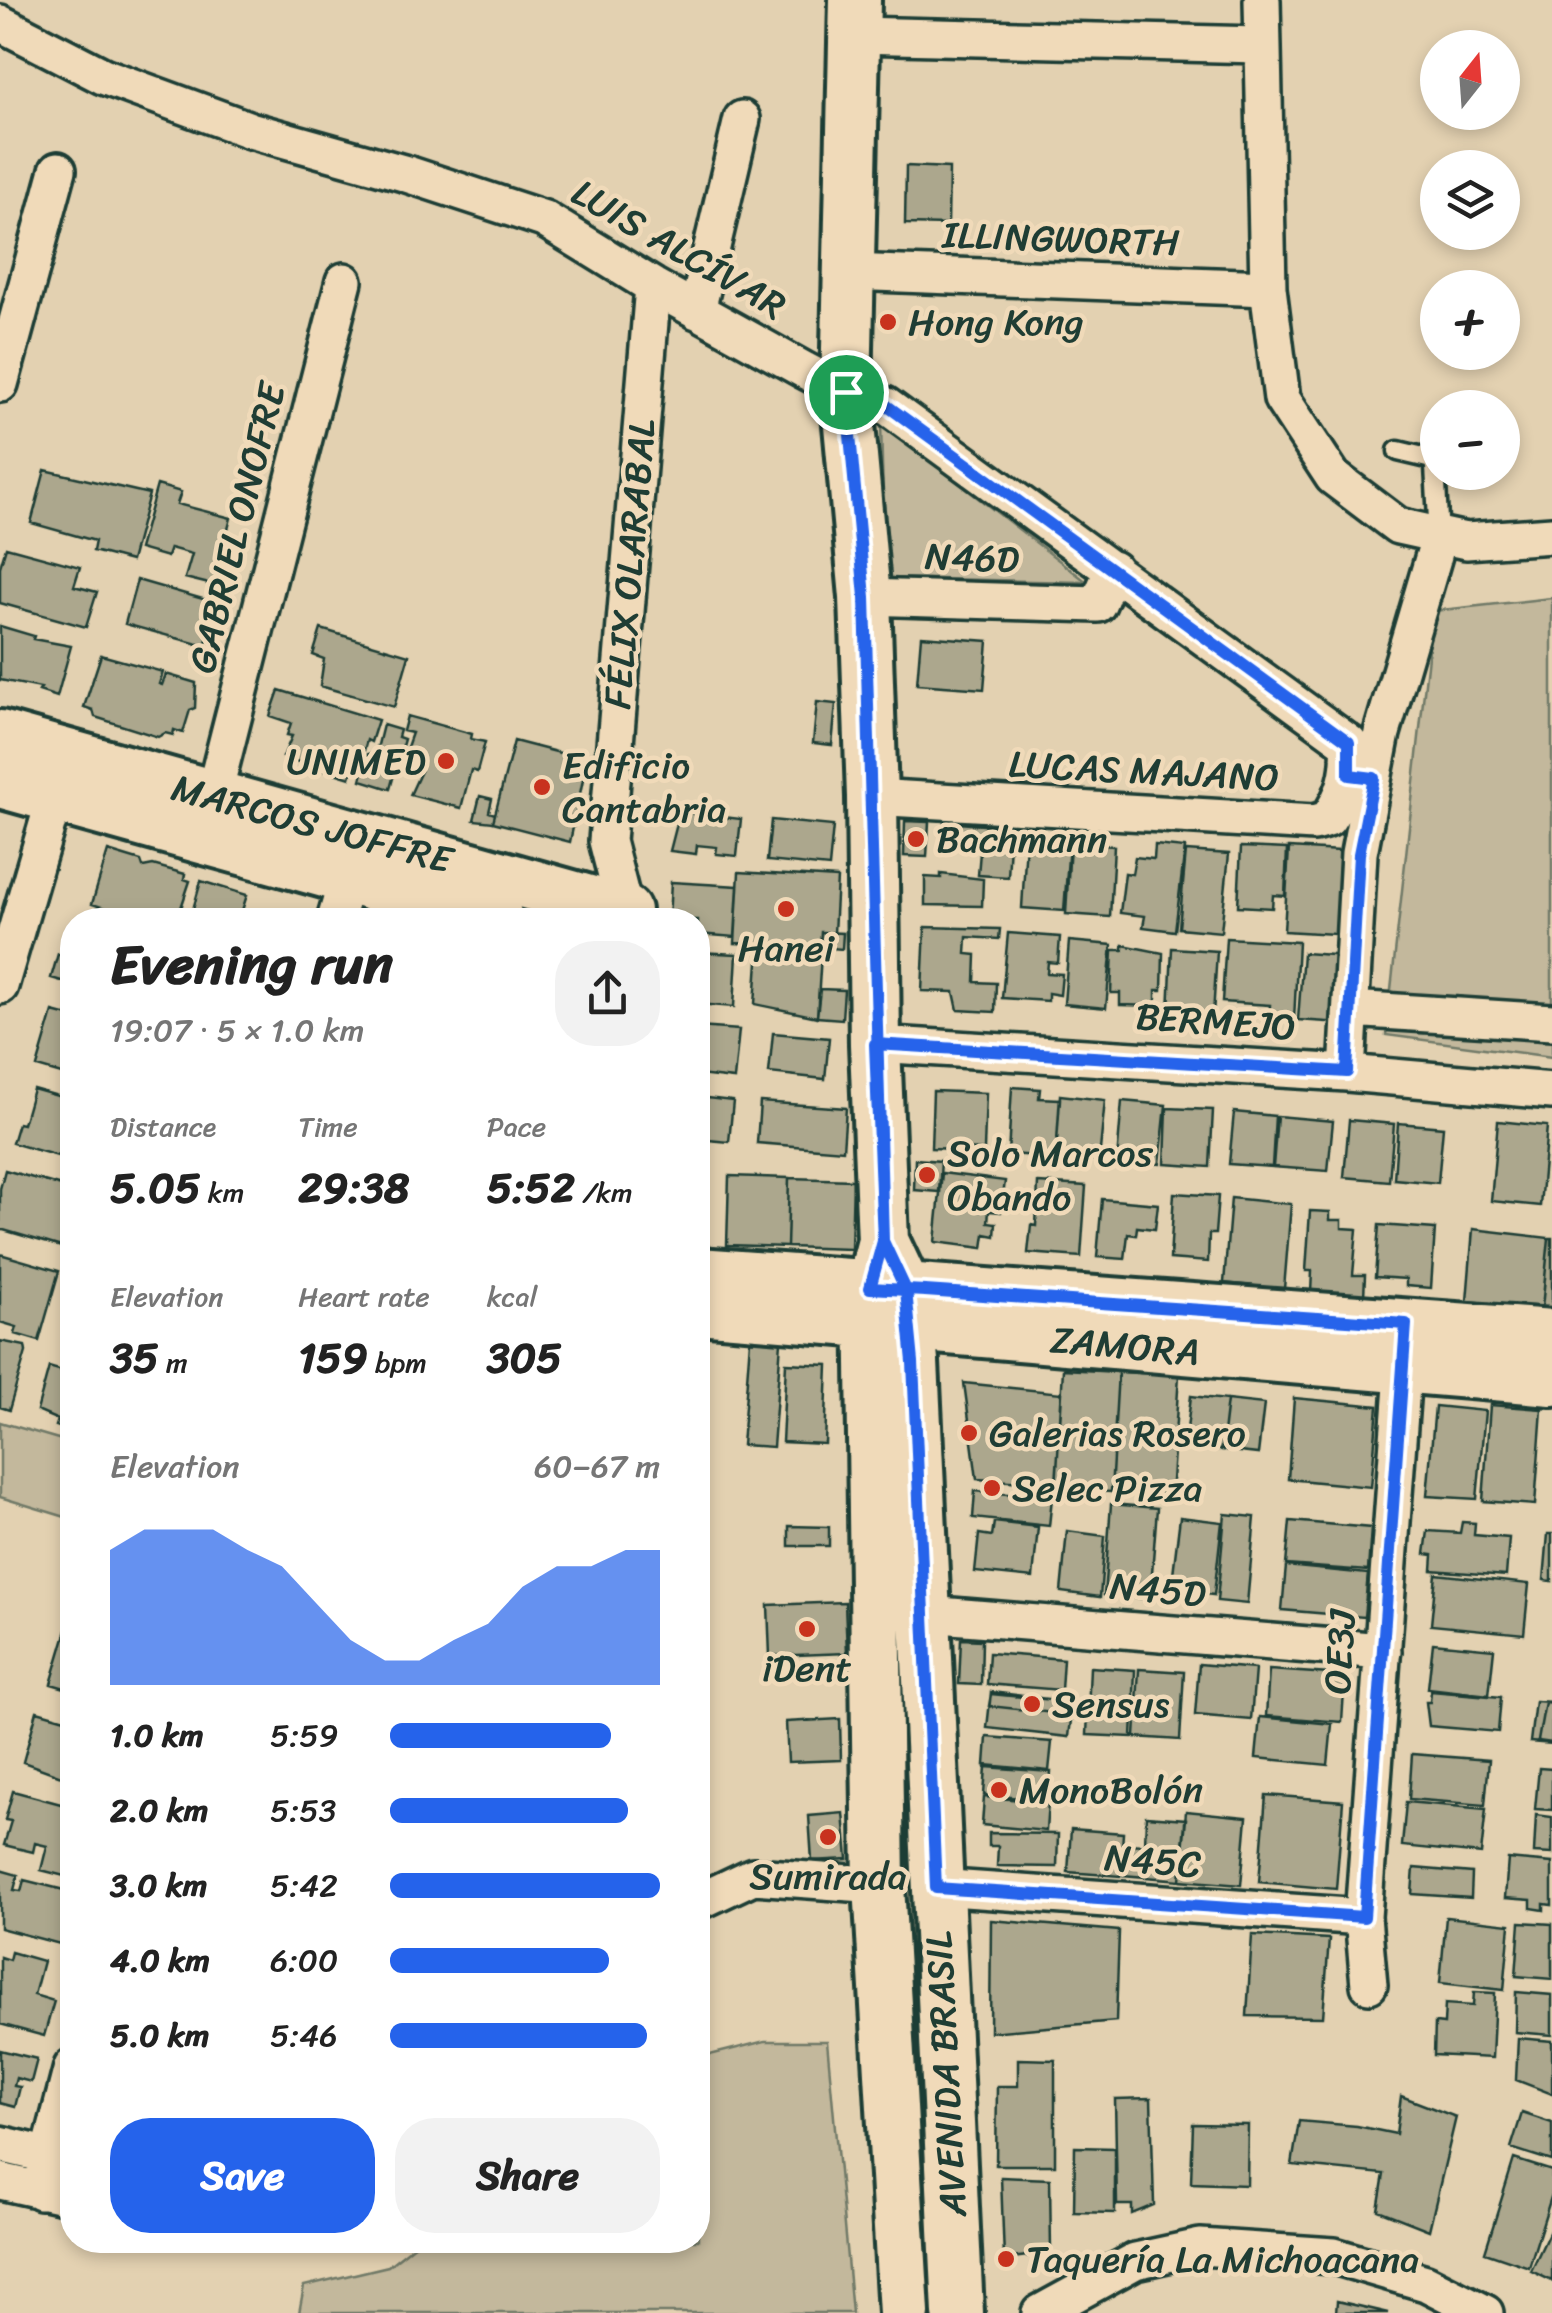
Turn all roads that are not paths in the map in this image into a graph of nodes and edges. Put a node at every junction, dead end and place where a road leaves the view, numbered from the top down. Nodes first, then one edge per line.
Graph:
1 (1262, 0) edge
2 (854, 17) edge
3 (0, 22) edge
4 (1260, 45) junction
5 (742, 119) dead end
6 (58, 170) dead end
7 (849, 272) junction
8 (344, 281) dead end
9 (652, 286) junction
10 (1268, 288) junction
11 (697, 311) junction
12 (0, 384) edge
13 (846, 392) junction
14 (1398, 451) dead end
15 (1440, 538) junction
16 (1550, 541) edge
17 (1114, 569) junction
18 (865, 597) junction
19 (0, 736) edge
20 (1357, 765) junction
21 (0, 782) edge
22 (872, 796) junction
23 (56, 797) junction
24 (213, 797) junction
25 (348, 878) edge
26 (455, 908) edge
27 (572, 908) edge
28 (602, 908) edge
29 (0, 986) edge
30 (1352, 1008) junction
31 (1552, 1022) edge
32 (875, 1044) junction
33 (1347, 1072) junction
34 (1552, 1091) edge
35 (710, 1275) edge
36 (889, 1307) junction
37 (710, 1308) edge
38 (1552, 1334) edge
39 (1405, 1347) junction
40 (1552, 1380) edge
41 (927, 1614) junction
42 (1383, 1651) junction
43 (879, 1884) junction
44 (936, 1888) junction
45 (710, 1896) edge
46 (1364, 1917) junction
47 (1369, 1985) dead end
48 (0, 2144) edge
49 (60, 2159) edge
50 (60, 2166) edge
51 (0, 2181) edge
52 (56, 2194) edge
53 (904, 2313) edge
54 (958, 2313) edge
55 (1040, 2313) edge
56 (1485, 2313) edge

1 - 4 street
2 - 4 street
2 - 7 street, AVENIDA BRASIL
3 - 9 street, LUIS ALCÍVAR
4 - 10 street
5 - 11 street
6 - 12 street
7 - 10 street, ILLINGWORTH
7 - 13 street, AVENIDA BRASIL
8 - 24 street, GABRIEL ONOFRE
9 - 11 street, LUIS ALCÍVAR
9 - 28 street, FÉLIX OLARABAL
10 - 15 street
11 - 13 street, LUIS ALCÍVAR
13 - 17 street, LUIS ALCÍVAR
13 - 18 street, AVENIDA BRASIL
14 - 15 lane
15 - 16 street
15 - 20 street
17 - 18 street, N46D
17 - 20 street, LUIS ALCÍVAR
18 - 22 street, AVENIDA BRASIL
19 - 24 street, MARCOS JOFFRE
20 - 22 street, LUCAS MAJANO
20 - 30 street
21 - 23 street, MARCOS JOFFRE
22 - 32 street, AVENIDA BRASIL
23 - 25 street, MARCOS JOFFRE
23 - 29 street
24 - 25 street, MARCOS JOFFRE
25 - 26 street, MARCOS JOFFRE
25 - 27 street, MARCOS JOFFRE
30 - 31 street
30 - 33 street
32 - 33 street, BERMEJO
32 - 36 street, AVENIDA BRASIL
33 - 34 street, BERMEJO
35 - 36 street, ZAMORA
36 - 37 street, ZAMORA
36 - 39 street, ZAMORA
36 - 41 street, AVENIDA BRASIL
36 - 43 street, AVENIDA BRASIL
38 - 39 street, ZAMORA
39 - 40 street, ZAMORA
39 - 42 street, OE3J
41 - 42 street, N45D
41 - 44 street, AVENIDA BRASIL
42 - 46 street, OE3J
43 - 45 street
43 - 53 street, AVENIDA BRASIL
44 - 46 street, N45C
44 - 54 street, AVENIDA BRASIL
46 - 47 street, OE3J
48 - 49 street
50 - 52 street
51 - 52 street
55 - 56 street

